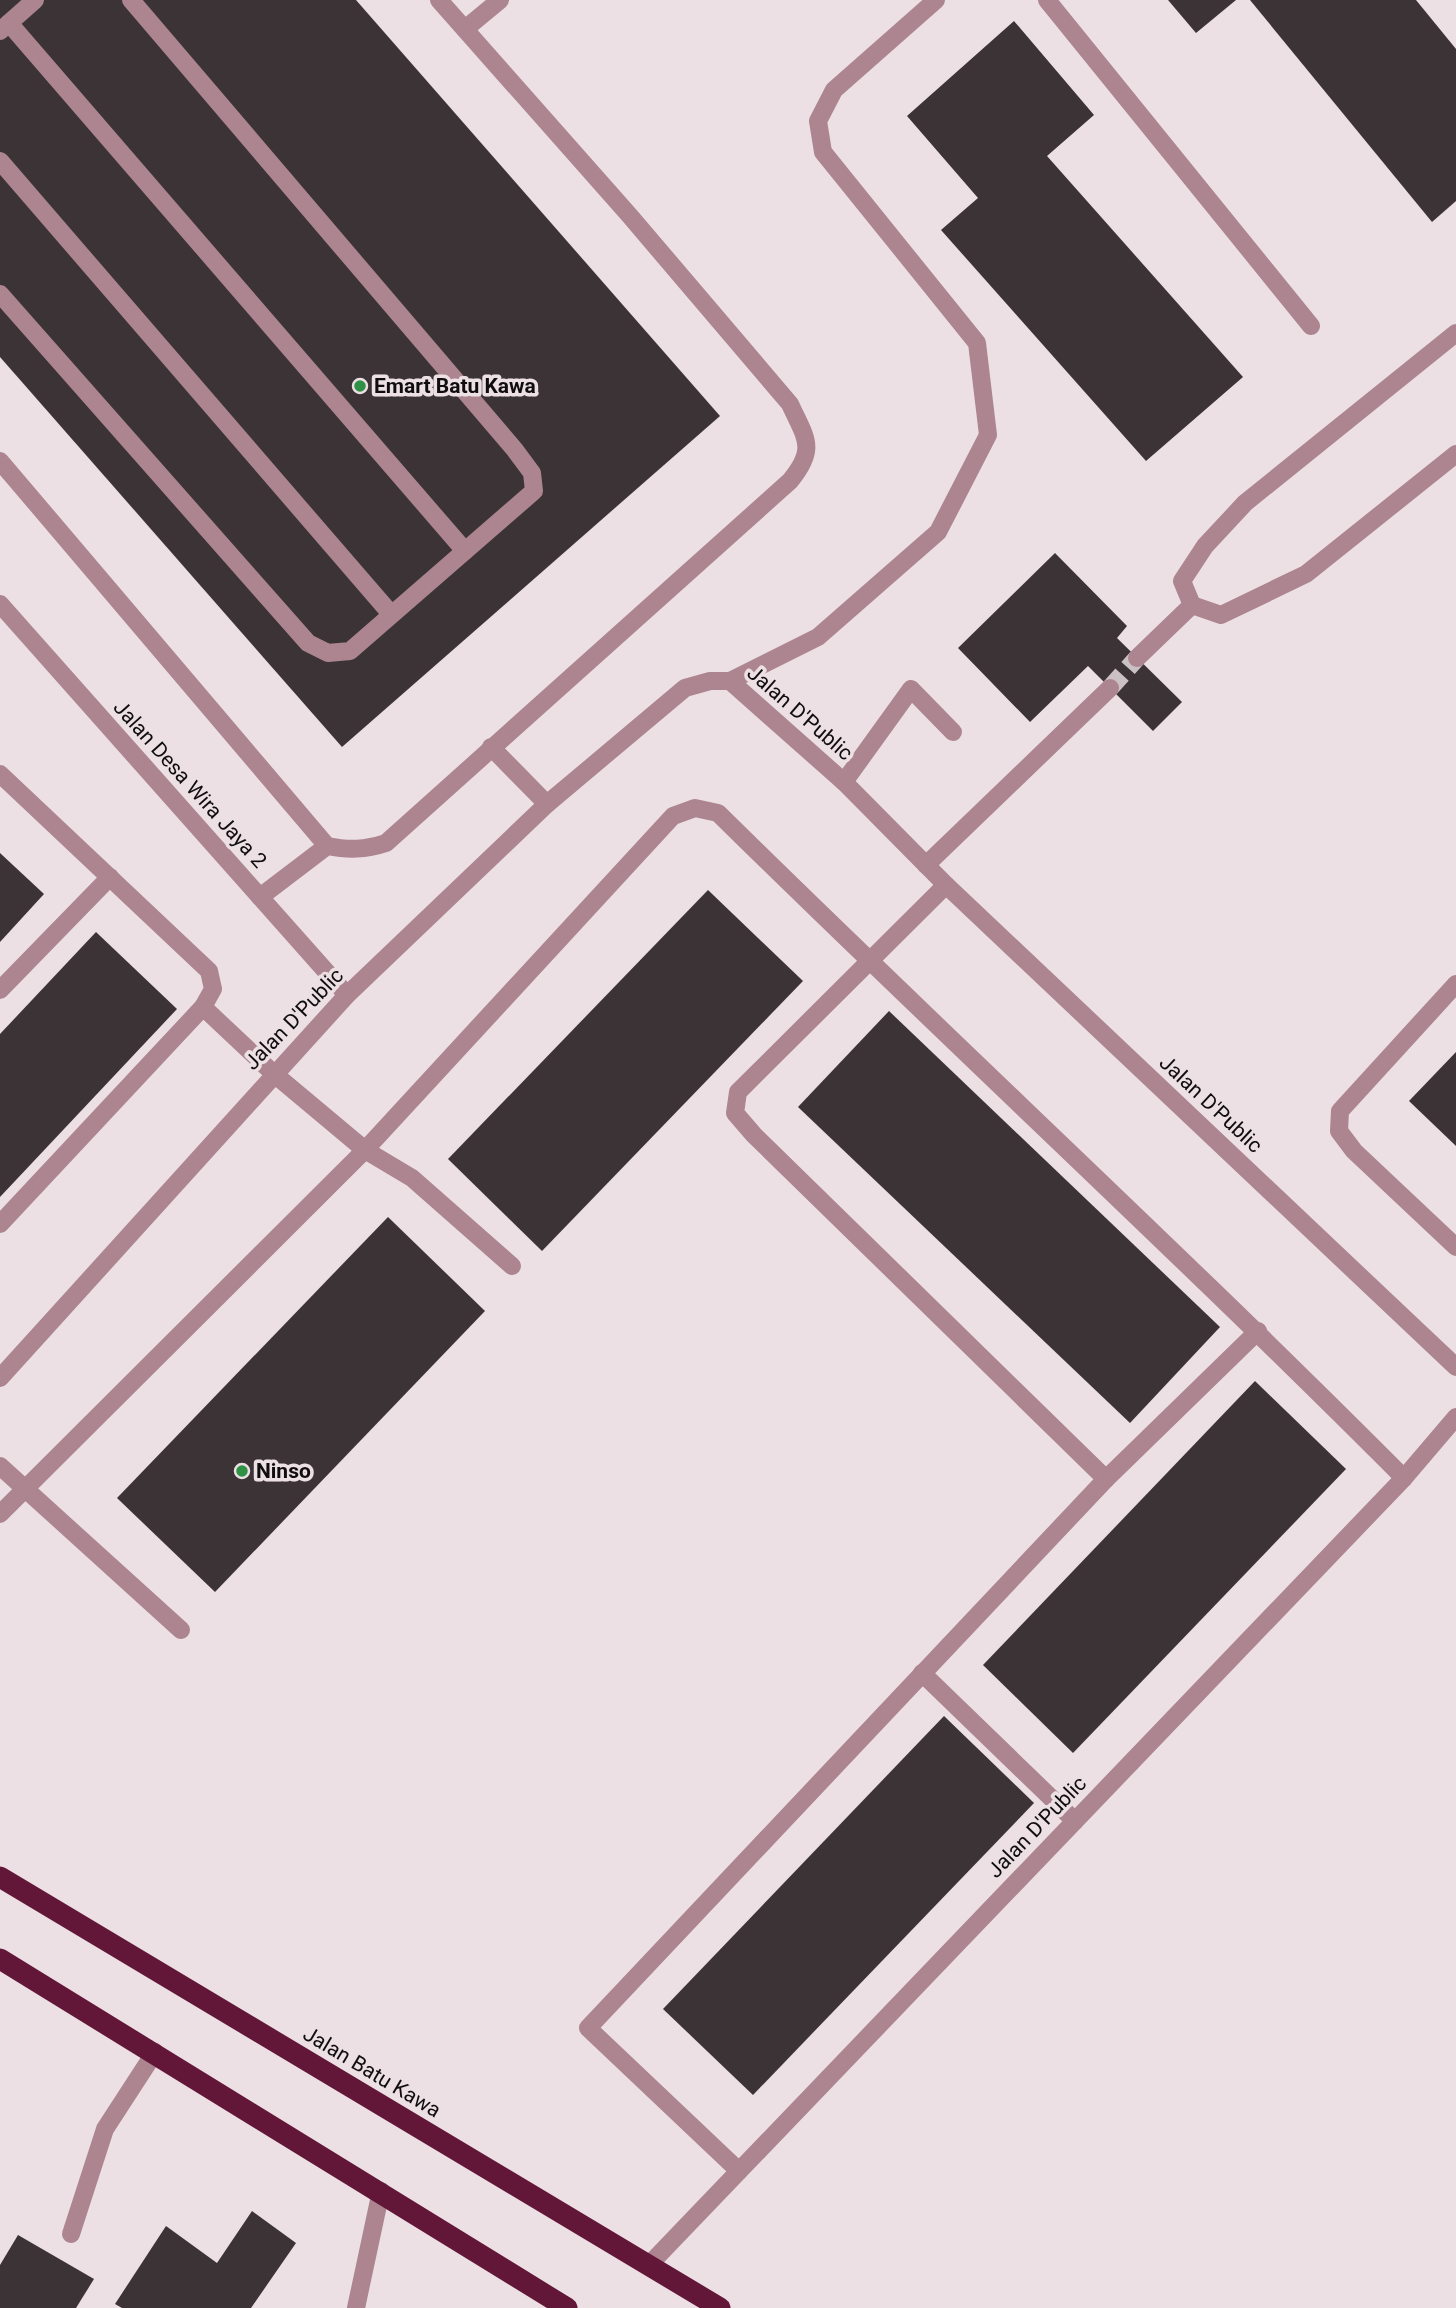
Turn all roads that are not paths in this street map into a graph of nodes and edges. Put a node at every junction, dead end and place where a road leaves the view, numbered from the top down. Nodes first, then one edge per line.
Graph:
1 (35, 0) edge
2 (131, 0) edge
3 (439, 0) edge
4 (500, 0) edge
5 (936, 0) edge
6 (1047, 0) edge
7 (5, 27) edge
8 (465, 29) junction
9 (0, 161) edge
10 (0, 294) edge
11 (1311, 326) dead end
12 (1456, 333) edge
13 (1456, 454) edge
14 (0, 461) edge
15 (465, 551) junction
16 (0, 604) edge
17 (1192, 604) junction
18 (391, 614) junction
19 (1137, 658) tunnel mouth
20 (730, 681) junction
21 (1110, 688) tunnel mouth
22 (953, 732) dead end
23 (491, 747) junction
24 (0, 774) edge
25 (844, 782) junction
26 (547, 804) junction
27 (327, 846) junction
28 (926, 865) junction
29 (110, 877) junction
30 (946, 885) junction
31 (260, 897) junction
32 (870, 963) junction
33 (1456, 984) edge
34 (0, 990) edge
35 (347, 995) junction
36 (203, 1007) junction
37 (273, 1073) junction
38 (365, 1150) junction
39 (0, 1224) edge
40 (1456, 1247) edge
41 (512, 1266) dead end
42 (1258, 1331) junction
43 (1456, 1367) edge
44 (2, 1373) edge
45 (1456, 1417) edge
46 (0, 1466) edge
47 (1404, 1478) junction
48 (1106, 1479) junction
49 (24, 1490) junction
50 (0, 1514) edge
51 (181, 1630) dead end
52 (922, 1673) junction
53 (1075, 1821) junction
54 (0, 1877) edge
55 (0, 1959) edge
56 (155, 2052) junction
57 (739, 2171) junction
58 (381, 2191) junction
59 (71, 2234) dead end
60 (648, 2266) junction
61 (356, 2308) edge
62 (567, 2308) edge
63 (720, 2308) edge

1 - 7 street
2 - 15 street
3 - 8 street
4 - 8 street
5 - 20 street
6 - 11 street
7 - 15 street
8 - 23 street
9 - 18 street
10 - 18 street
12 - 17 street
13 - 17 street
14 - 27 street
15 - 18 street
16 - 31 street, Jalan Desa Wira Jaya 2
17 - 19 street
20 - 25 street, Jalan D'Public
20 - 26 street, Jalan D'Public
21 - 28 street
22 - 25 street
23 - 26 street
23 - 27 street
24 - 29 street
25 - 28 street, Jalan D'Public
26 - 35 street, Jalan D'Public
27 - 31 street
28 - 30 street, Jalan D'Public
29 - 34 street
29 - 36 street
30 - 32 street
30 - 43 street, Jalan D'Public
31 - 35 street, Jalan Desa Wira Jaya 2
32 - 38 street
32 - 42 street
32 - 48 street
33 - 40 street
35 - 37 street, Jalan D'Public
36 - 37 street
36 - 39 street
37 - 38 street
37 - 44 street, Jalan D'Public
38 - 41 street
38 - 49 street
42 - 47 street
42 - 48 street
45 - 47 street, Jalan D'Public
46 - 49 street
47 - 53 street, Jalan D'Public
48 - 52 street
49 - 50 street
49 - 51 street
52 - 53 street
52 - 57 street
53 - 57 street, Jalan D'Public
54 - 60 highway, Jalan Batu Kawa
55 - 56 highway
56 - 58 highway
56 - 59 street
57 - 60 street, Jalan D'Public
58 - 61 street
58 - 62 highway
60 - 63 highway, Jalan Batu Kawa

